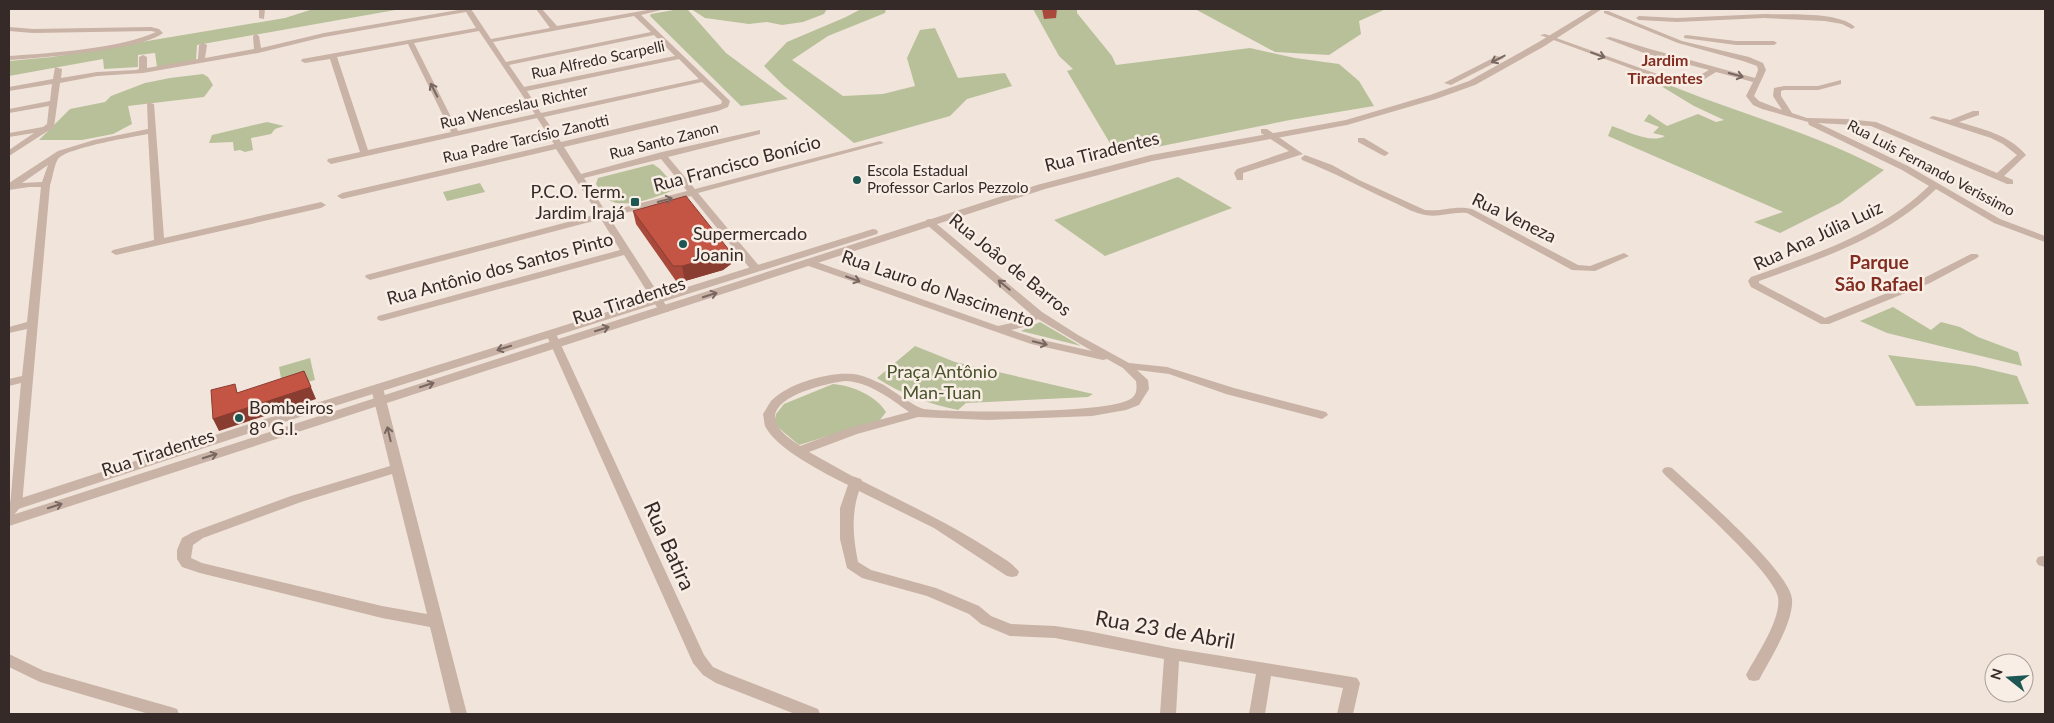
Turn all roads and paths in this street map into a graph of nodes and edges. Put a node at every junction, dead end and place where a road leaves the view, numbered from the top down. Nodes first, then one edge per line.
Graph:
1 (262, 9) edge
2 (539, 9) edge
3 (609, 9) edge
4 (662, 9) edge
5 (1586, 9) edge
6 (468, 10) edge
7 (1597, 10) edge
8 (1606, 12) junction
9 (636, 14) junction
10 (617, 17) junction
11 (262, 18) dead end
12 (1638, 18) junction
13 (1852, 27) dead end
14 (9, 29) edge
15 (481, 29) junction
16 (555, 29) junction
17 (656, 33) junction
18 (1543, 35) junction
19 (256, 36) dead end
20 (1552, 38) junction
21 (1608, 38) dead end
22 (489, 41) junction
23 (410, 42) junction
24 (1530, 42) junction
25 (1774, 43) dead end
26 (203, 45) dead end
27 (1540, 45) junction
28 (258, 51) junction
29 (1647, 51) junction
30 (1639, 55) dead end
31 (333, 56) junction
32 (143, 57) dead end
33 (679, 57) junction
34 (9, 58) edge
35 (1631, 60) dead end
36 (201, 61) junction
37 (305, 62) dead end
38 (505, 64) junction
39 (1623, 64) junction
40 (58, 69) dead end
41 (1714, 70) junction
42 (143, 71) junction
43 (703, 80) junction
44 (57, 81) junction
45 (1758, 81) junction
46 (1838, 82) dead end
47 (9, 89) edge
48 (522, 90) junction
49 (54, 103) junction
50 (150, 104) dead end
51 (1381, 109) junction
52 (9, 111) edge
53 (1976, 112) dead end
54 (539, 115) junction
55 (1789, 115) junction
56 (1933, 118) dead end
57 (1806, 120) junction
58 (1950, 123) junction
59 (50, 127) junction
60 (150, 131) junction
61 (757, 132) dead end
62 (1268, 133) junction
63 (456, 134) junction
64 (9, 135) edge
65 (1361, 140) dead end
66 (880, 143) dead end
67 (558, 146) junction
68 (1296, 152) junction
69 (1385, 153) dead end
70 (9, 154) edge
71 (365, 154) junction
72 (55, 156) junction
73 (662, 156) junction
74 (1305, 158) junction
75 (331, 161) dead end
76 (1318, 170) dead end
77 (578, 177) junction
78 (1998, 177) junction
79 (1240, 178) dead end
80 (2010, 182) dead end
81 (1039, 183) junction
82 (46, 185) junction
83 (1935, 185) junction
84 (9, 188) edge
85 (692, 193) junction
86 (342, 196) dead end
87 (321, 205) dead end
88 (604, 216) junction
89 (929, 222) junction
90 (2045, 239) edge
91 (159, 242) junction
92 (626, 251) junction
93 (116, 252) dead end
94 (1624, 256) dead end
95 (1974, 256) dead end
96 (807, 262) junction
97 (756, 269) junction
98 (370, 277) dead end
99 (658, 299) junction
100 (664, 310) junction
101 (1038, 314) junction
102 (382, 318) dead end
103 (32, 324) junction
104 (9, 330) edge
105 (998, 330) junction
106 (553, 339) junction
107 (1114, 360) junction
108 (27, 378) junction
109 (9, 383) edge
110 (379, 394) junction
111 (918, 413) junction
112 (1322, 415) dead end
113 (255, 434) junction
114 (799, 451) junction
115 (397, 468) junction
116 (1668, 472) dead end
117 (856, 482) junction
118 (11, 508) edge
119 (9, 521) edge
120 (1012, 572) dead end
121 (436, 622) junction
122 (1172, 654) junction
123 (9, 660) edge
124 (1264, 669) junction
125 (1754, 675) dead end
126 (171, 714) edge
127 (459, 714) edge
128 (812, 714) edge
129 (1168, 714) edge
130 (1257, 714) edge
131 (1345, 714) edge

1 - 11 street
2 - 16 street
3 - 10 street
4 - 9 street
5 - 18 street, Rua Tiradentes
6 - 15 street
6 - 28 street
7 - 8 street
7 - 20 street, Rua Tiradentes
8 - 12 street
8 - 45 street
9 - 10 street
9 - 17 street
10 - 16 street
12 - 13 street
12 - 25 street
14 - 34 street
15 - 22 street
15 - 23 street
16 - 22 street
17 - 33 street
17 - 38 street
18 - 20 street
18 - 24 street, Rua Tiradentes
19 - 28 street
20 - 27 street, Rua Tiradentes
20 -> 39 street
21 - 29 street
22 - 38 street
23 - 31 street
63 -> 23 street
24 - 27 street
24 -> 51 street, Rua Tiradentes
26 - 36 street
27 - 51 street, Rua Tiradentes
28 - 36 street
29 - 30 street
29 - 41 street
31 - 37 street
31 - 71 street
32 - 42 street
33 - 43 street
33 - 48 street, Rua Alfredo Scarpelli
35 - 39 street
36 - 42 street
38 - 48 street
39 - 41 street
40 - 44 street
41 -> 45 street
42 - 44 street
43 - 54 street, Rua Wenceslau Richter
43 - 67 street, Rua Padre Tarcísio Zanotti
44 - 47 street
44 - 49 street
45 - 55 street
46 - 55 street
48 - 54 street
49 - 52 street
49 - 59 street
50 - 60 street
51 - 62 street, Rua Tiradentes
53 - 58 street
54 - 63 street, Rua Wenceslau Richter
54 - 67 street
55 - 57 street
56 - 58 street
57 - 78 street
57 - 83 street, Rua Luis Fernando Verissimo
58 - 78 street
59 - 64 street
59 - 70 street
60 - 72 street
60 - 91 street
61 - 73 street, Rua Santo Zanon
62 - 68 street
62 - 81 street, Rua Tiradentes
63 - 71 street, Rua Wenceslau Richter
65 - 69 street
66 - 85 street, Rua Francisco Bonício
67 - 77 street
67 - 86 street, Rua Padre Tarcísio Zanotti
68 - 74 street
68 - 79 street
71 - 75 street, Rua Wenceslau Richter
72 - 82 street
72 - 84 street
73 - 77 street, Rua Santo Zanon
73 - 85 street
74 - 76 street
74 - 94 street, Rua Veneza
77 - 88 street
78 - 80 street
81 - 89 street, Rua Tiradentes
81 - 97 street, Rua Tiradentes
82 - 84 street
82 - 103 street
83 - 90 street, Rua Luis Fernando Verissimo
83 - 95 street, Rua Ana Júlia Luiz
88 -> 85 street, Rua Francisco Bonício
85 - 97 street
87 - 91 street
88 - 92 street
88 - 98 street, Rua Francisco Bonício
89 - 96 street, Rua Tiradentes
101 -> 89 street, Rua Joâo de Barros
91 - 93 street
92 - 99 street
92 - 102 street, Rua Antônio dos Santos Pinto
100 -> 96 street, Rua Tiradentes
96 -> 105 street, Rua Lauro do Nascimento
97 - 99 street, Rua Tiradentes
99 - 100 street
99 - 106 street, Rua Tiradentes
106 -> 100 street, Rua Tiradentes
101 - 105 street
101 - 107 street, Rua Joâo de Barros
103 - 104 street
103 - 108 street
105 -> 107 street, Rua Lauro do Nascimento
106 - 110 street, Rua Tiradentes
106 - 128 street, Rua Batira
107 - 111 street, Rua Joâo de Barros
107 - 112 street, Rua Lauro do Nascimento
108 - 109 street
108 - 118 street
110 - 113 street, Rua Tiradentes
115 -> 110 street
111 - 114 street, Rua Joâo de Barros
111 - 114 street
113 - 118 street, Rua Tiradentes
119 -> 113 street, Rua Tiradentes
114 - 117 street
115 - 121 street
115 - 121 street
116 - 125 street
117 - 120 street
117 - 122 street, Rua 23 de Abril
121 - 127 street
122 - 124 street, Rua 23 de Abril
122 - 129 street
123 - 126 street
124 - 130 street
124 - 131 street, Rua 23 de Abril

